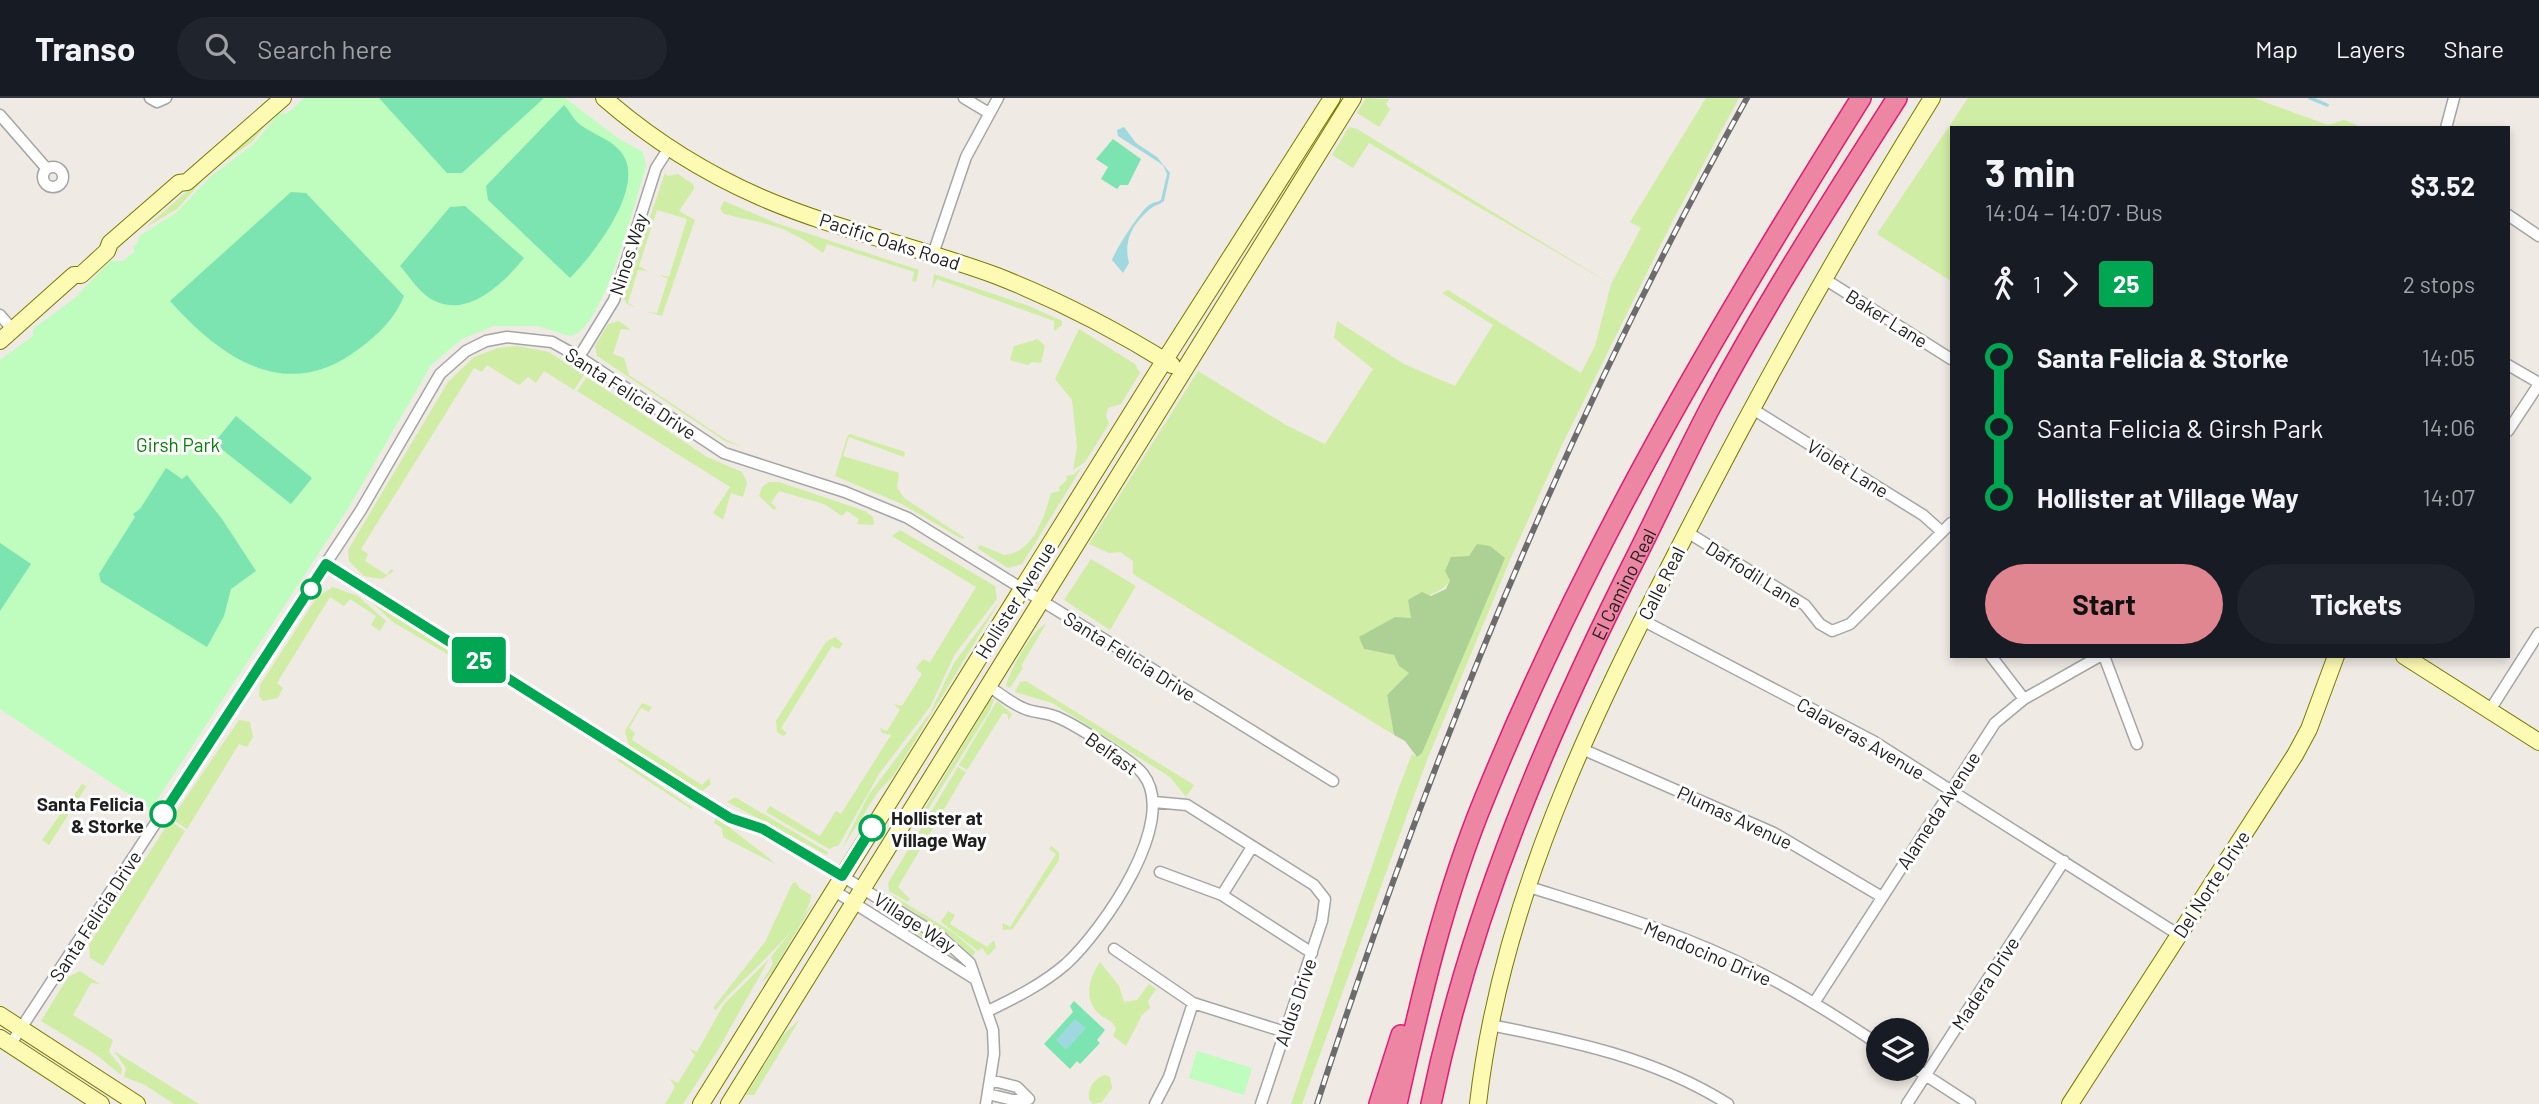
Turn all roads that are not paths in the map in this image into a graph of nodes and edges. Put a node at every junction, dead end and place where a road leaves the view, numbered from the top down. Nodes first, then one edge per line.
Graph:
1 (150, 98) edge
2 (166, 98) edge
3 (268, 98) edge
4 (283, 98) edge
5 (604, 98) edge
6 (964, 98) edge
7 (999, 98) edge
8 (1332, 98) edge
9 (1353, 98) edge
10 (1861, 98) edge
11 (1897, 98) edge
12 (1932, 98) edge
13 (2454, 98) edge
14 (989, 113) junction
15 (0, 115) edge
16 (2447, 126) edge
17 (669, 148) junction
18 (47, 169) dead end
19 (179, 183) junction
20 (2510, 216) edge
21 (2539, 236) edge
22 (933, 254) junction
23 (1823, 278) junction
24 (0, 315) edge
25 (12, 329) junction
26 (0, 341) edge
27 (579, 357) junction
28 (1950, 358) edge
29 (1164, 360) junction
30 (2510, 366) edge
31 (1183, 372) junction
32 (2539, 384) edge
33 (1751, 408) junction
34 (2510, 428) edge
35 (1950, 524) edge
36 (1687, 532) junction
37 (1942, 532) junction
38 (1022, 589) junction
39 (1040, 601) junction
40 (1642, 620) junction
41 (2539, 633) edge
42 (1993, 658) edge
43 (2098, 658) edge
44 (2103, 658) edge
45 (2335, 658) edge
46 (2407, 658) edge
47 (987, 685) junction
48 (2024, 699) junction
49 (2490, 710) junction
50 (2539, 742) edge
51 (2137, 744) dead end
52 (1582, 749) junction
53 (1333, 781) dead end
54 (1951, 790) junction
55 (1154, 802) junction
56 (1251, 847) junction
57 (2064, 861) junction
58 (1160, 872) dead end
59 (842, 876) junction
60 (1527, 886) junction
61 (833, 890) junction
62 (857, 895) junction
63 (1222, 895) junction
64 (1882, 897) junction
65 (1439, 932) junction
66 (2179, 935) junction
67 (1114, 949) dead end
68 (1312, 953) junction
69 (975, 979) junction
70 (1193, 1003) junction
71 (1814, 1003) junction
72 (988, 1011) junction
73 (0, 1015) edge
74 (1490, 1025) junction
75 (21, 1029) junction
76 (1285, 1032) junction
77 (1866, 1036) edge
78 (5, 1042) edge
79 (1929, 1060) edge
80 (1929, 1077) edge
81 (990, 1080) junction
82 (1917, 1081) edge
83 (987, 1099) edge
84 (1029, 1099) junction
85 (101, 1104) edge
86 (112, 1104) edge
87 (119, 1104) edge
88 (137, 1104) edge
89 (701, 1104) edge
90 (729, 1104) edge
91 (1041, 1104) edge
92 (1155, 1104) edge
93 (1261, 1104) edge
94 (1379, 1104) edge
95 (1398, 1104) edge
96 (1431, 1104) edge
97 (1478, 1104) edge
98 (1728, 1104) edge
99 (1907, 1104) edge
100 (1970, 1104) edge
101 (2070, 1104) edge

1 - 2 street
3 - 19 street
4 - 19 street
5 - 17 street, Pacific Oaks Road
6 - 14 street
7 - 14 street
8 - 29 street, Hollister Avenue
9 - 31 street, Hollister Avenue
10 - 65 highway, El Camino Real
11 - 96 highway, El Camino Real
12 - 23 street, Calle Real
13 - 16 street
14 - 22 street
15 - 18 street
17 - 22 street, Pacific Oaks Road
17 - 27 street, Ninos Way
19 - 25 street
20 - 21 street
22 - 29 street, Pacific Oaks Road
23 - 28 street, Baker Lane
23 - 33 street, Calle Real
24 - 25 street
25 - 26 street
27 - 38 street, Santa Felicia Drive
27 - 75 street, Santa Felicia Drive
29 - 31 street, Pacific Oaks Road
29 - 38 street, Hollister Avenue
30 - 32 street
31 - 39 street, Hollister Avenue
32 - 34 street
33 - 36 street, Calle Real
33 - 37 street, Violet Lane
35 - 37 street
36 - 37 street, Daffodil Lane
36 - 40 street, Calle Real
38 - 39 street, Santa Felicia Drive
38 - 59 street, Hollister Avenue
39 - 47 street, Hollister Avenue
39 - 53 street, Santa Felicia Drive
40 - 52 street, Calle Real
40 - 54 street, Calaveras Avenue
41 - 49 street
42 - 48 street
43 - 48 street, Alameda Avenue
44 - 51 street
45 - 66 street, Del Norte Drive
46 - 49 street
47 - 55 street, Belfast
47 - 62 street, Hollister Avenue
48 - 54 street, Alameda Avenue
49 - 50 street
52 - 60 street, Calle Real
52 - 64 street, Plumas Avenue
54 - 57 street, Calaveras Avenue
54 - 64 street, Alameda Avenue
55 - 56 street
55 - 72 street
56 - 63 street
56 - 68 street, Aldus Drive
57 - 66 street, Calaveras Avenue
57 - 79 street, Madera Drive
58 - 63 street
59 - 61 street, Hollister Avenue
59 - 62 street, Village Way
60 - 71 street, Mendocino Drive
60 - 74 street, Calle Real
61 - 62 street, Village Way
61 - 89 street, Hollister Avenue
62 - 69 street, Village Way
62 - 69 street, Village Way
62 - 90 street, Hollister Avenue
63 - 68 street
64 - 71 street, Alameda Avenue
65 - 94 highway
65 - 95 highway, El Camino Real
66 - 101 street, Del Norte Drive
67 - 70 street
68 - 76 street, Aldus Drive
69 - 72 street, Village Way
70 - 76 street
70 - 92 street
71 - 77 street, Mendocino Drive
72 - 81 street, Village Way
73 - 75 street
74 - 97 street, Calle Real
74 - 98 street
75 - 78 street, Santa Felicia Drive
75 - 88 street
76 - 93 street, Aldus Drive
78 - 85 street
80 - 100 street
81 - 83 street, Village Way
81 - 84 street
82 - 99 street, Madera Drive
83 - 84 street
84 - 91 street
86 - 87 street

